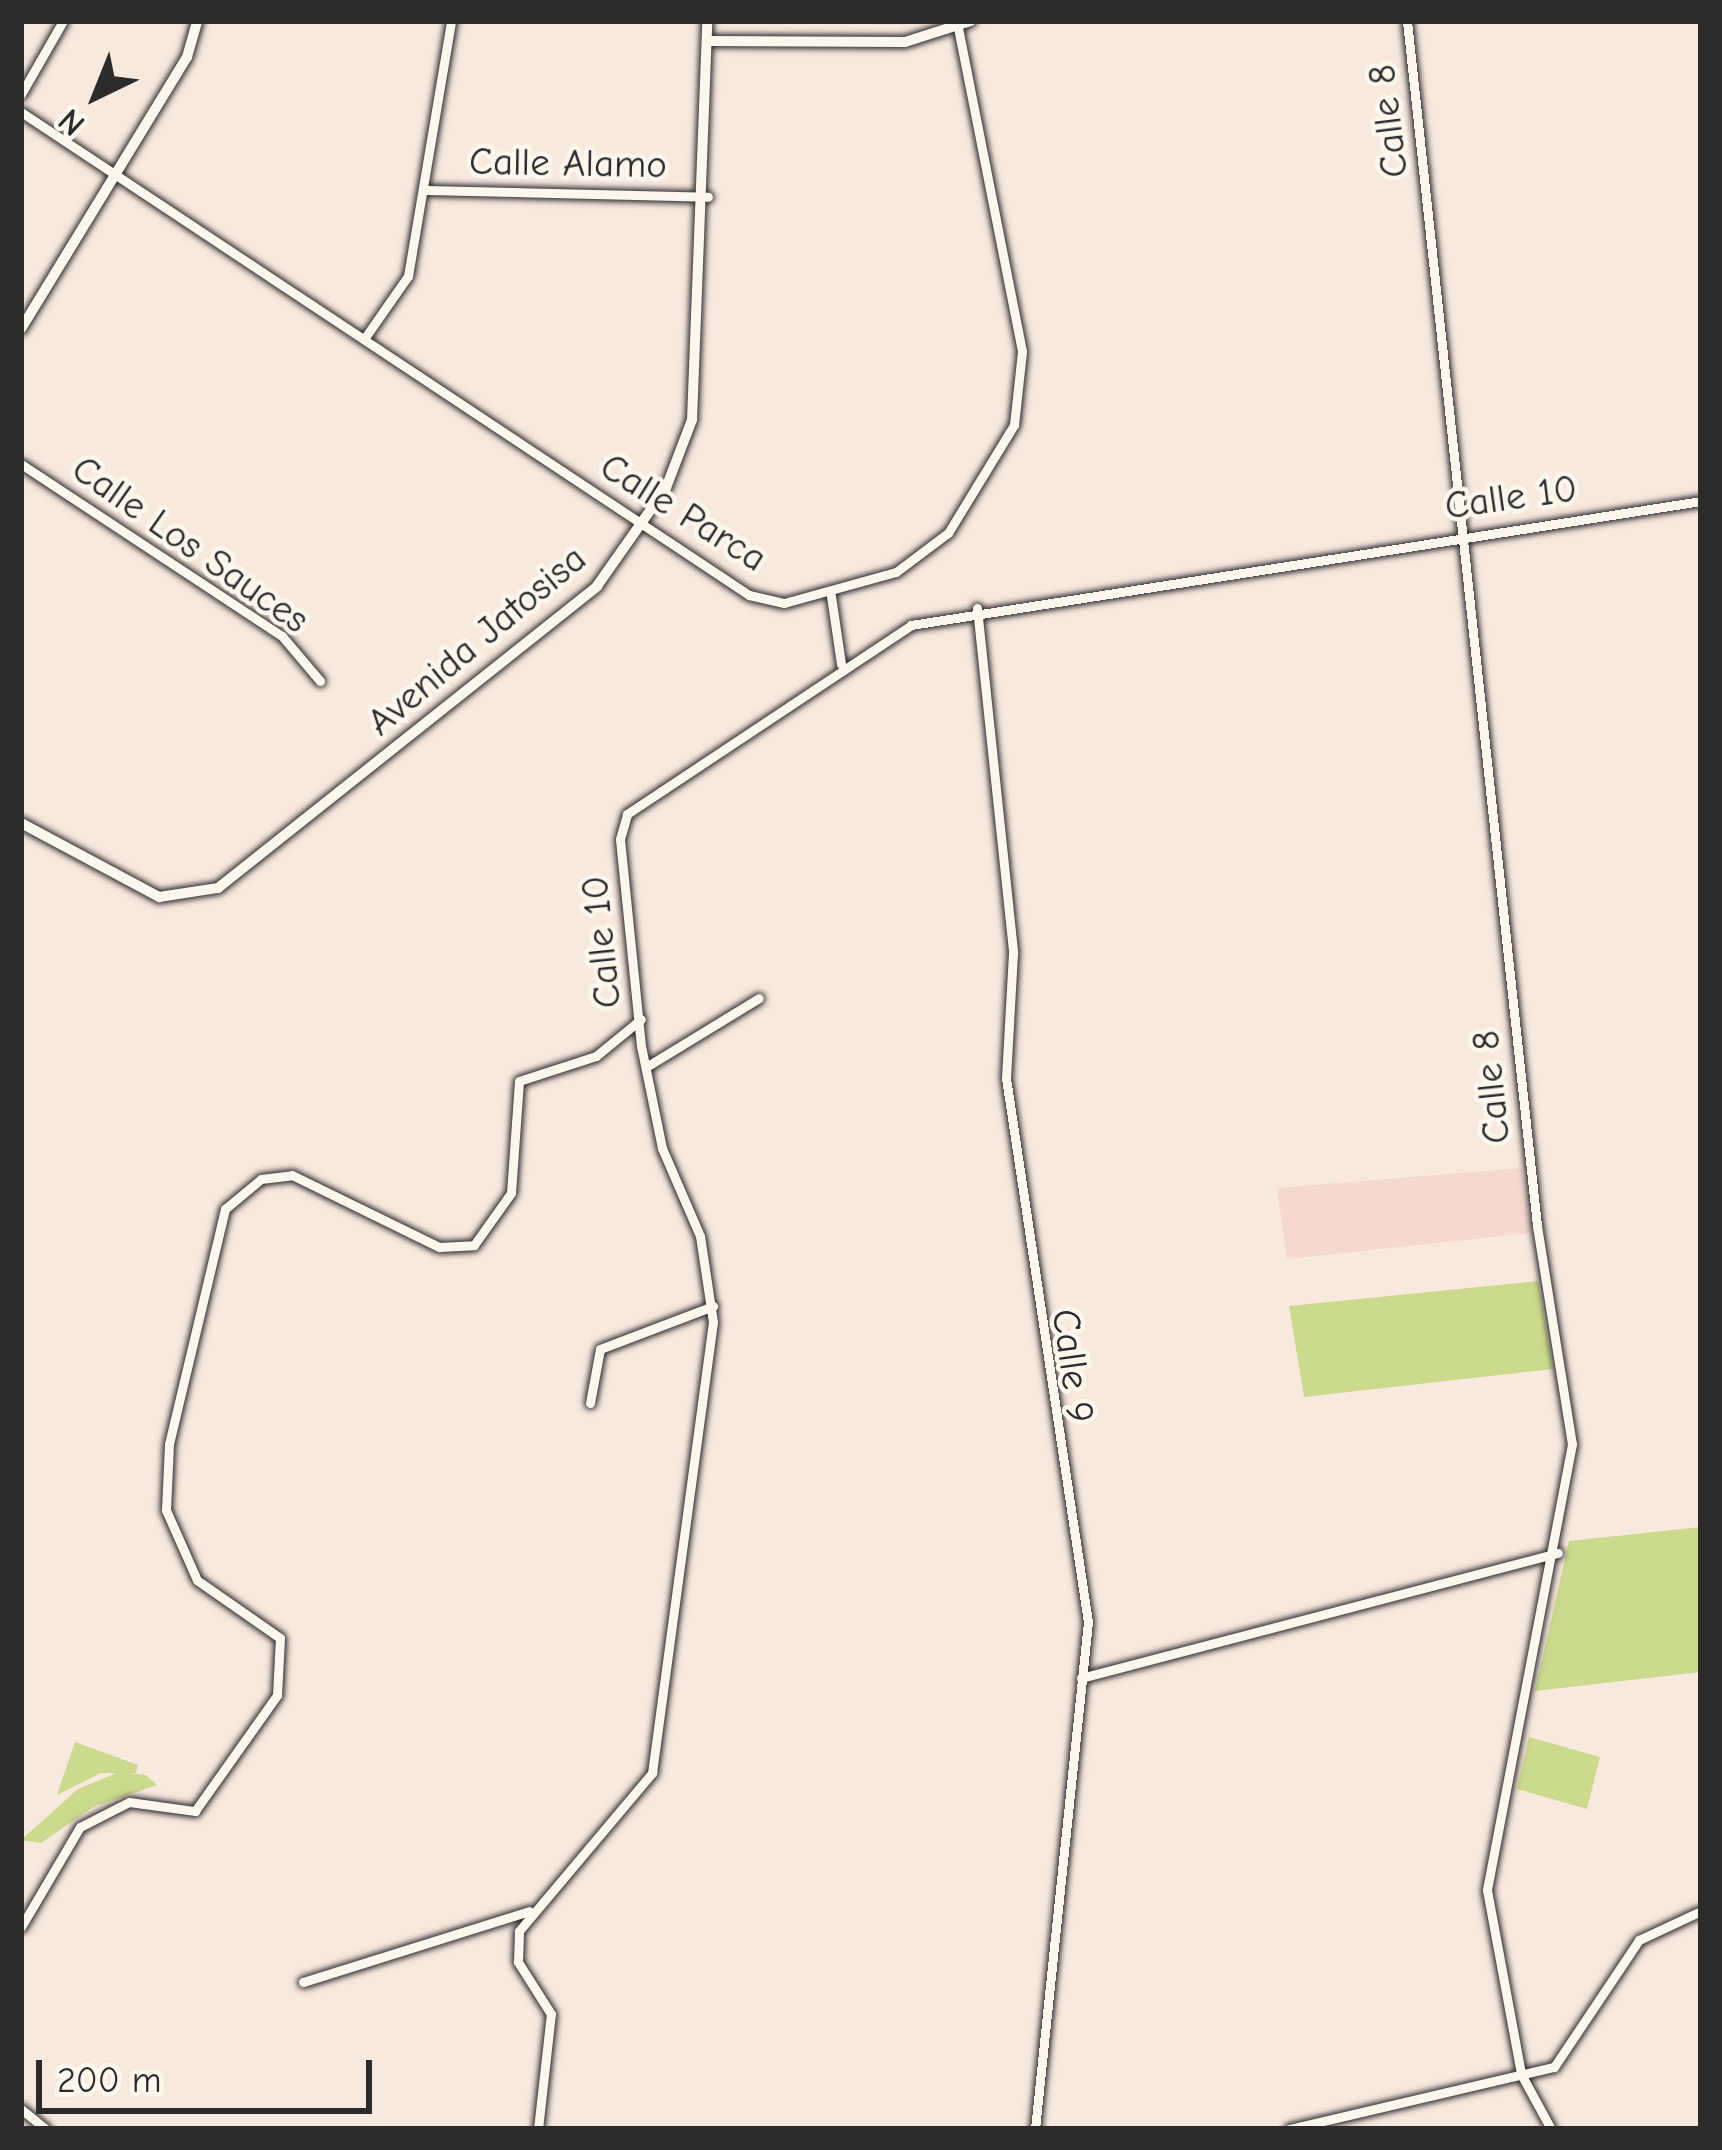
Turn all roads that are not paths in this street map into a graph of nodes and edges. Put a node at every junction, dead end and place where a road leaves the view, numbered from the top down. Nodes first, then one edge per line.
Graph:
1 (63, 21) edge
2 (197, 21) edge
3 (451, 21) edge
4 (707, 21) edge
5 (971, 21) edge
6 (1407, 21) edge
7 (958, 29) junction
8 (707, 40) junction
9 (21, 69) edge
10 (38, 71) junction
11 (21, 94) edge
12 (21, 112) edge
13 (115, 176) junction
14 (427, 190) junction
15 (708, 197) junction
16 (21, 329) edge
17 (364, 339) junction
18 (21, 464) edge
19 (1701, 501) edge
20 (644, 526) junction
21 (1464, 535) junction
22 (831, 596) junction
23 (977, 608) junction
24 (842, 664) junction
25 (320, 681) dead end
26 (21, 823) edge
27 (759, 998) dead end
28 (640, 1019) junction
29 (646, 1067) junction
30 (712, 1306) junction
31 (590, 1403) dead end
32 (1558, 1553) junction
33 (1081, 1678) junction
34 (529, 1911) junction
35 (1701, 1911) edge
36 (21, 1927) edge
37 (302, 1982) dead end
38 (1521, 2074) junction
39 (21, 2109) edge
40 (46, 2129) edge
41 (538, 2129) edge
42 (1035, 2129) edge
43 (1289, 2129) edge
44 (1552, 2129) edge

1 - 10 street
2 - 13 street
3 - 14 street
4 - 8 street, Avenida Jatosisa
5 - 7 street
6 - 21 street, Calle 8
7 - 8 street
7 - 22 street, Calle Parca
8 - 15 street, Avenida Jatosisa
9 - 10 street
10 - 11 street
12 - 13 street, Calle Parca
13 - 16 street
13 - 17 street, Calle Parca
14 - 15 street, Calle Alamo
14 - 17 street
15 - 20 street, Avenida Jatosisa
17 - 20 street, Calle Parca
18 - 25 street, Calle Los Sauces
19 - 21 street, Calle 10
20 - 22 street, Calle Parca
20 - 26 street, Avenida Jatosisa
21 - 23 street, Calle 10
21 - 32 street, Calle 8
22 - 24 street
23 - 24 street, Calle 10
23 - 33 street, Calle 9
24 - 28 street, Calle 10
27 - 29 street
28 - 29 street, Calle 10
28 - 36 street
29 - 30 street, Calle 10
30 - 31 street
30 - 34 street, Calle 10
32 - 33 street
32 - 38 street, Calle 8
33 - 42 street, Calle 9
34 - 37 street
34 - 41 street
35 - 38 street
38 - 43 street
38 - 44 street, Calle 8
39 - 40 street

